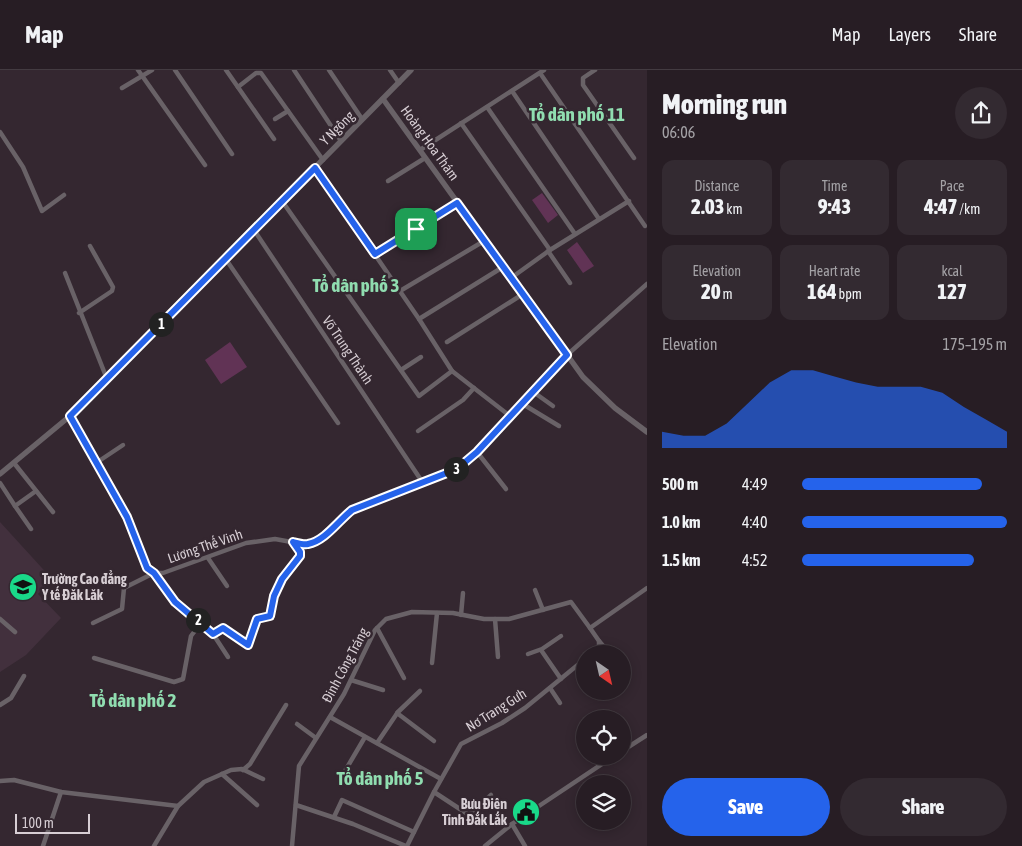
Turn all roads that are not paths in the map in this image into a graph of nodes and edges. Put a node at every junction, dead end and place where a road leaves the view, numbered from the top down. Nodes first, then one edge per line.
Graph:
1 (138, 70) edge
2 (152, 70) edge
3 (175, 70) edge
4 (226, 70) edge
5 (294, 70) edge
6 (329, 70) edge
7 (390, 70) edge
8 (411, 70) edge
9 (595, 70) edge
10 (542, 72) edge
11 (143, 76) junction
12 (399, 83) junction
13 (238, 87) junction
14 (122, 88) dead end
15 (512, 91) junction
16 (383, 99) junction
17 (487, 107) junction
18 (288, 111) junction
19 (275, 119) dead end
20 (362, 119) junction
21 (461, 123) junction
22 (0, 132) edge
23 (274, 139) dead end
24 (341, 141) junction
25 (420, 150) junction
26 (232, 154) dead end
27 (425, 158) junction
28 (634, 158) dead end
29 (323, 160) junction
30 (205, 165) dead end
31 (315, 168) junction
32 (388, 181) dead end
33 (64, 195) dead end
34 (282, 201) junction
35 (629, 201) junction
36 (457, 203) junction
37 (599, 219) junction
38 (644, 226) dead end
39 (254, 230) junction
40 (575, 234) junction
41 (484, 241) junction
42 (90, 246) dead end
43 (549, 250) junction
44 (375, 254) junction
45 (225, 258) junction
46 (503, 267) junction
47 (64, 273) dead end
48 (511, 278) junction
49 (570, 283) dead end
50 (647, 284) edge
51 (400, 291) junction
52 (523, 294) junction
53 (78, 313) junction
54 (419, 319) junction
55 (447, 342) dead end
56 (567, 355) junction
57 (421, 357) dead end
58 (401, 370) junction
59 (452, 371) junction
60 (106, 379) junction
61 (474, 388) junction
62 (532, 391) junction
63 (521, 404) junction
64 (553, 406) dead end
65 (70, 416) junction
66 (510, 416) junction
67 (338, 423) dead end
68 (559, 426) dead end
69 (418, 431) dead end
70 (647, 432) edge
71 (123, 444) dead end
72 (477, 452) junction
73 (96, 463) junction
74 (14, 464) junction
75 (0, 474) edge
76 (0, 483) edge
77 (423, 483) junction
78 (506, 489) dead end
79 (36, 490) junction
80 (15, 506) junction
81 (53, 512) dead end
82 (31, 528) dead end
83 (293, 542) junction
84 (208, 558) junction
85 (154, 573) junction
86 (227, 586) dead end
87 (647, 588) edge
88 (535, 590) dead end
89 (463, 592) dead end
90 (543, 610) junction
91 (437, 613) junction
92 (461, 615) junction
93 (0, 618) edge
94 (495, 619) junction
95 (93, 623) dead end
96 (201, 623) junction
97 (377, 628) junction
98 (590, 628) junction
99 (15, 632) dead end
100 (213, 634) junction
101 (561, 636) dead end
102 (599, 640) junction
103 (599, 645) edge
104 (603, 645) edge
105 (541, 650) junction
106 (528, 654) dead end
107 (228, 657) dead end
108 (498, 657) dead end
109 (94, 658) dead end
110 (432, 663) dead end
111 (576, 666) edge
112 (24, 676) dead end
113 (404, 678) dead end
114 (561, 679) junction
115 (351, 680) junction
116 (550, 688) junction
117 (383, 690) dead end
118 (420, 691) dead end
119 (560, 703) dead end
120 (286, 705) dead end
121 (0, 706) edge
122 (397, 714) junction
123 (330, 717) junction
124 (297, 724) dead end
125 (647, 735) edge
126 (365, 737) junction
127 (316, 738) junction
128 (434, 741) dead end
129 (377, 744) junction
130 (631, 745) edge
131 (600, 765) edge
132 (243, 770) junction
133 (222, 774) junction
134 (342, 776) dead end
135 (441, 778) junction
136 (263, 779) dead end
137 (0, 781) edge
138 (61, 792) junction
139 (434, 792) junction
140 (491, 795) dead end
141 (257, 805) dead end
142 (296, 805) junction
143 (178, 806) junction
144 (334, 818) junction
145 (512, 824) junction
146 (414, 832) junction
147 (43, 846) edge
148 (154, 846) edge
149 (292, 846) edge
150 (406, 846) edge
151 (485, 846) edge
152 (525, 846) edge

1 - 11 street
2 - 11 street
3 - 26 street
4 - 13 street
5 - 24 street
6 - 20 street
7 - 12 street
8 - 12 street, Y Ngông
9 - 28 street
10 - 15 street
10 - 35 street
11 - 14 street
11 - 30 street
12 - 16 street, Y Ngông
13 - 18 street
13 - 23 street
15 - 17 street
15 - 37 street
16 - 20 street, Y Ngông
16 - 25 street, Hoàng Hoa Thám
17 - 21 street
17 - 40 street
18 - 19 street
18 - 29 street
20 - 24 street, Y Ngông
21 - 25 street
21 - 43 street
22 - 33 street
24 - 29 street, Y Ngông
25 - 27 street, Hoàng Hoa Thám
27 - 32 street
27 - 36 street, Hoàng Hoa Thám
29 - 31 street, Y Ngông
31 - 34 street, Y Ngông
31 - 44 street
34 - 39 street, Y Ngông
34 - 58 street
35 - 37 street
35 - 38 street
36 - 41 street, Hoàng Hoa Thám
36 - 44 street
37 - 40 street
39 - 45 street, Y Ngông
39 - 77 street, Võ Trung Thành
40 - 43 street
41 - 46 street, Hoàng Hoa Thám
41 - 51 street
42 - 53 street
43 - 48 street
43 - 49 street
44 - 51 street
45 - 60 street, Y Ngông
45 - 67 street
46 - 48 street, Hoàng Hoa Thám
46 - 54 street
47 - 53 street
48 - 52 street, Hoàng Hoa Thám
50 - 56 street, Lương Thế Vinh
51 - 54 street
52 - 55 street
52 - 56 street, Hoàng Hoa Thám
53 - 60 street
54 - 59 street
56 - 62 street, Lương Thế Vinh
56 - 70 street, Hoàng Hoa Thám
57 - 58 street
58 - 59 street
59 - 61 street
60 - 65 street, Y Ngông
61 - 66 street
61 - 69 street
62 - 63 street, Lương Thế Vinh
62 - 64 street
63 - 66 street, Lương Thế Vinh
63 - 68 street
65 - 73 street, Lương Thế Vinh
65 - 74 street, Y Ngông
66 - 72 street, Lương Thế Vinh
71 - 73 street
72 - 77 street, Lương Thế Vinh
72 - 78 street
73 - 85 street, Lương Thế Vinh
74 - 75 street, Y Ngông
74 - 79 street
76 - 80 street
77 - 83 street, Lương Thế Vinh
79 - 80 street
79 - 81 street
80 - 82 street
83 - 84 street, Lương Thế Vinh
83 - 100 street
84 - 85 street, Lương Thế Vinh
84 - 86 street
85 - 95 street
85 - 96 street
87 - 98 street
88 - 90 street
89 - 92 street
90 - 94 street, Đinh Công Tráng
90 - 98 street, Đinh Công Tráng
91 - 92 street, Đinh Công Tráng
91 - 97 street, Đinh Công Tráng
91 - 110 street
92 - 94 street, Đinh Công Tráng
93 - 99 street
94 - 108 street
96 - 100 street
96 - 109 street
97 - 113 street
97 - 115 street, Đinh Công Tráng
98 - 102 street
100 - 107 street
101 - 105 street
102 - 103 street
102 - 104 street
105 - 106 street
105 - 114 street
111 - 114 street, Nơ Trang Gưh
112 - 121 street
114 - 116 street, Nơ Trang Gưh
115 - 117 street
115 - 123 street, Đinh Công Tráng
116 - 119 street
116 - 135 street, Nơ Trang Gưh
118 - 122 street
120 - 132 street
122 - 128 street
122 - 129 street
123 - 126 street
123 - 127 street, Đinh Công Tráng
124 - 127 street
125 - 130 street
126 - 129 street
126 - 134 street
127 - 142 street, Đinh Công Tráng
129 - 135 street
131 - 145 street
132 - 133 street
132 - 136 street
133 - 141 street
133 - 143 street
135 - 139 street, Nơ Trang Gưh
137 - 138 street
138 - 143 street
138 - 147 street
139 - 140 street
139 - 146 street, Nơ Trang Gưh
142 - 144 street
142 - 149 street, Đinh Công Tráng
143 - 148 street
144 - 146 street
144 - 150 street
145 - 151 street
145 - 152 street
146 - 150 street, Nơ Trang Gưh

